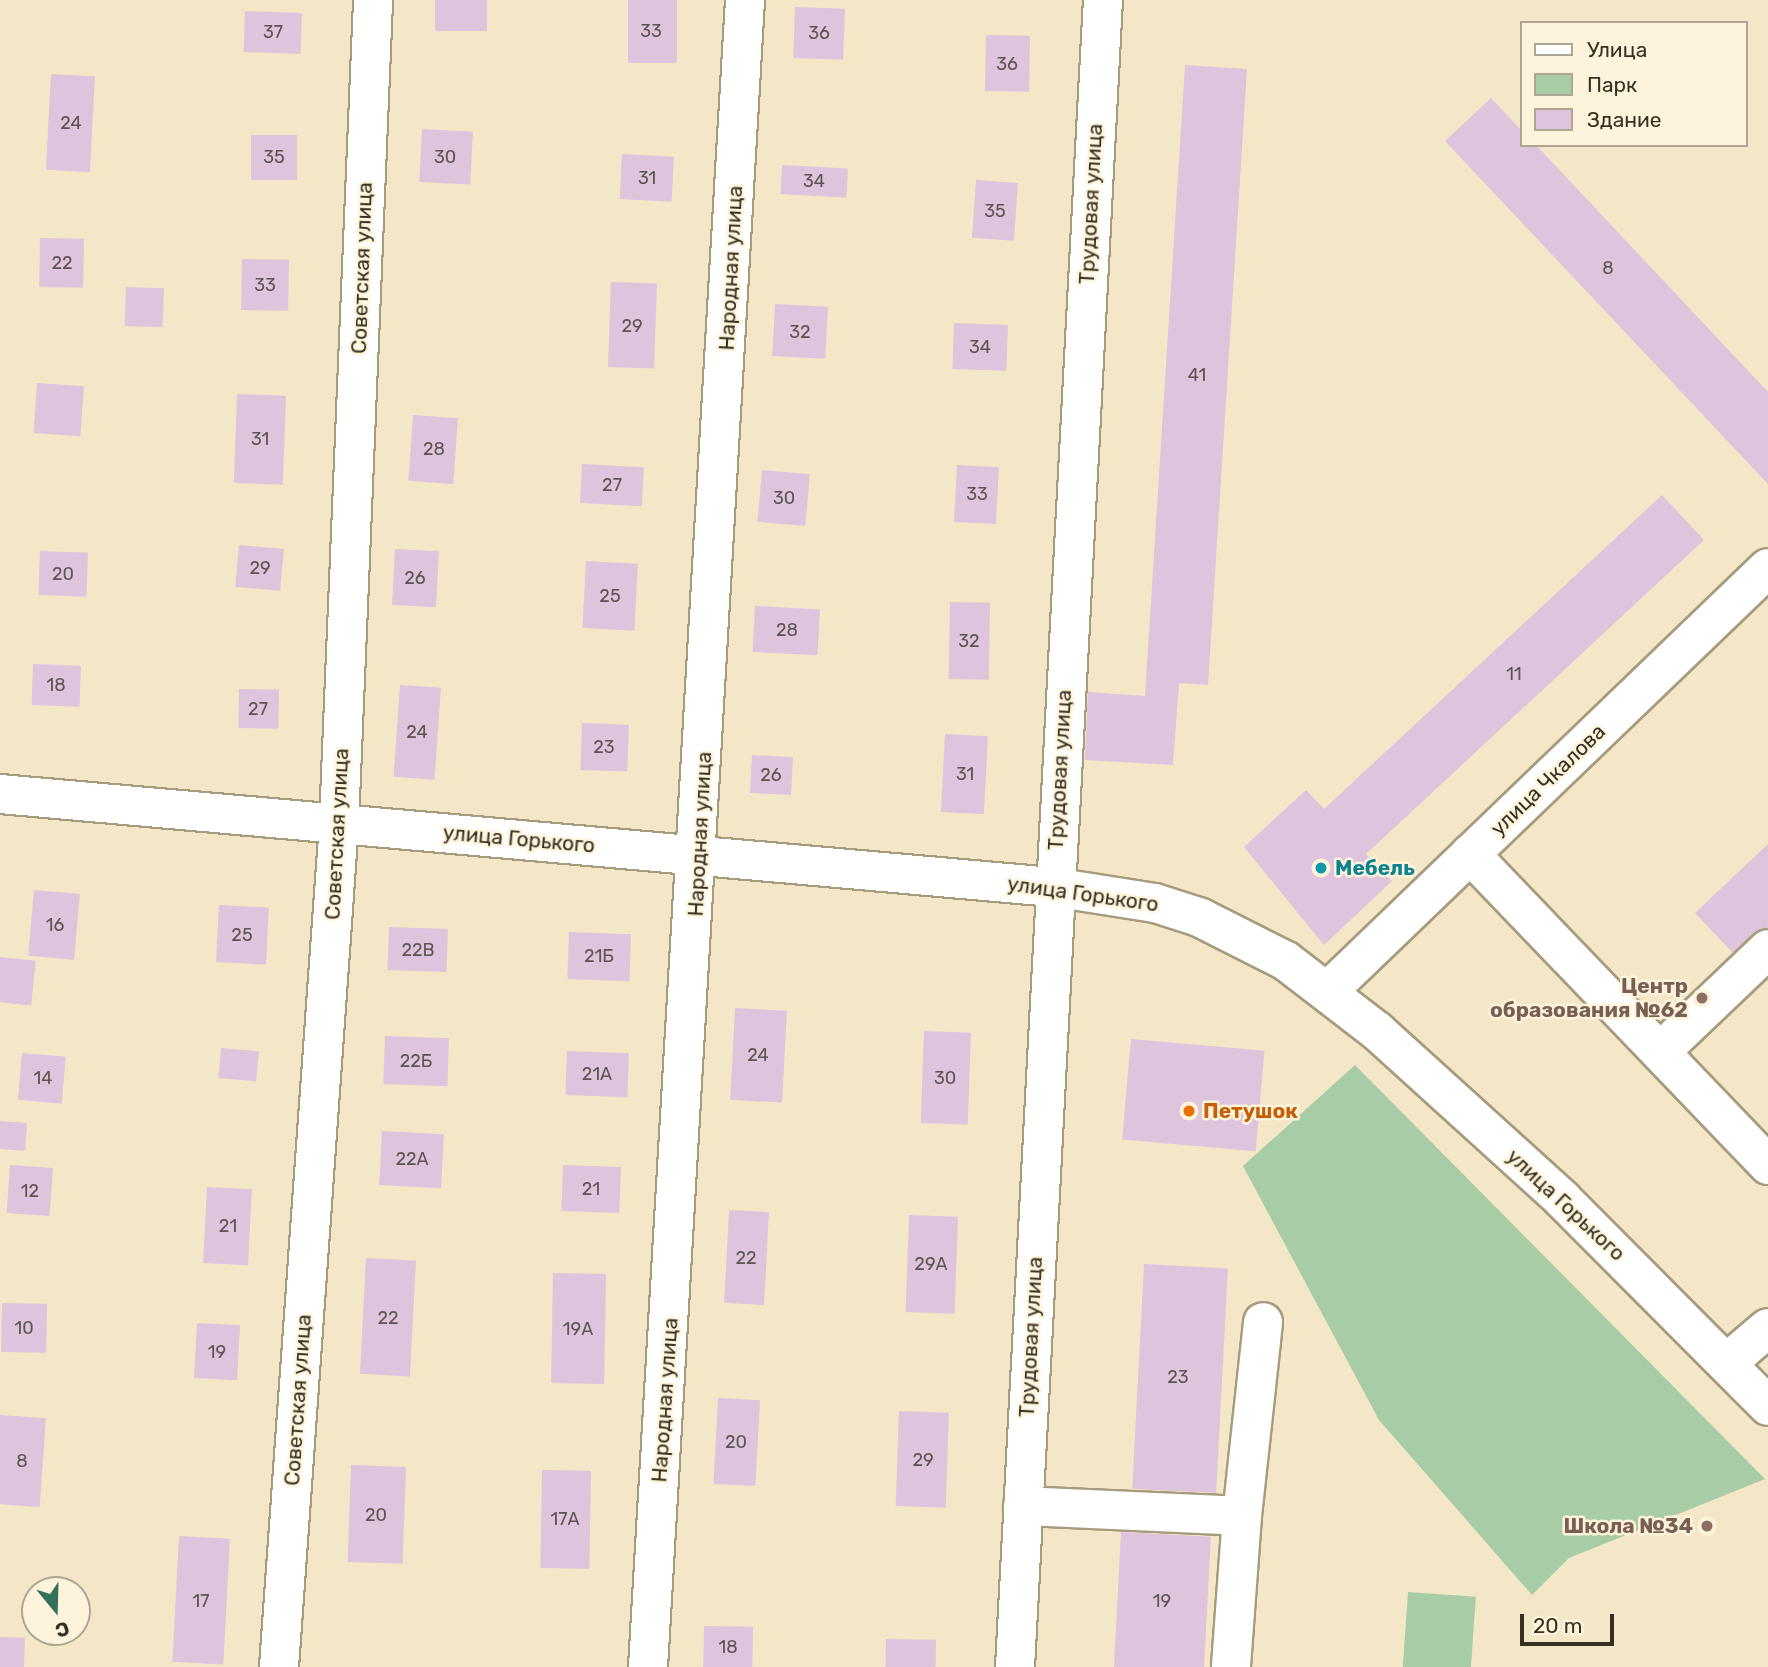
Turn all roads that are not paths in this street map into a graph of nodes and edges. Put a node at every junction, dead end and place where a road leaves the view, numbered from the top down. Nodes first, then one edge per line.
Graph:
1 (373, 0) edge
2 (745, 0) edge
3 (1102, 0) edge
4 (1768, 568) edge
5 (0, 794) edge
6 (339, 823) junction
7 (699, 854) junction
8 (1470, 855) junction
9 (1053, 887) junction
10 (1768, 949) edge
11 (1328, 991) junction
12 (1660, 1052) junction
13 (1768, 1164) edge
14 (1263, 1322) dead end
15 (1768, 1328) edge
16 (1754, 1382) edge
17 (1023, 1506) junction
18 (1242, 1516) junction
19 (279, 1667) edge
20 (648, 1667) edge
21 (1015, 1667) edge
22 (1231, 1667) edge

1 - 6 street, Советская улица
2 - 7 street, Народная улица
3 - 9 street, Трудовая улица
4 - 8 street, улица Чкалова
5 - 6 street, улица Горького
6 - 7 street, улица Горького
6 - 19 street, Советская улица
7 - 9 street, улица Горького
7 - 20 street, Народная улица
8 - 11 street, улица Чкалова
8 - 12 street
9 - 11 street, улица Горького
9 - 17 street, Трудовая улица
10 - 12 street
11 - 16 street, улица Горького
12 - 13 street
14 - 18 street
15 - 16 street
17 - 18 street
17 - 21 street, Трудовая улица
18 - 22 street

